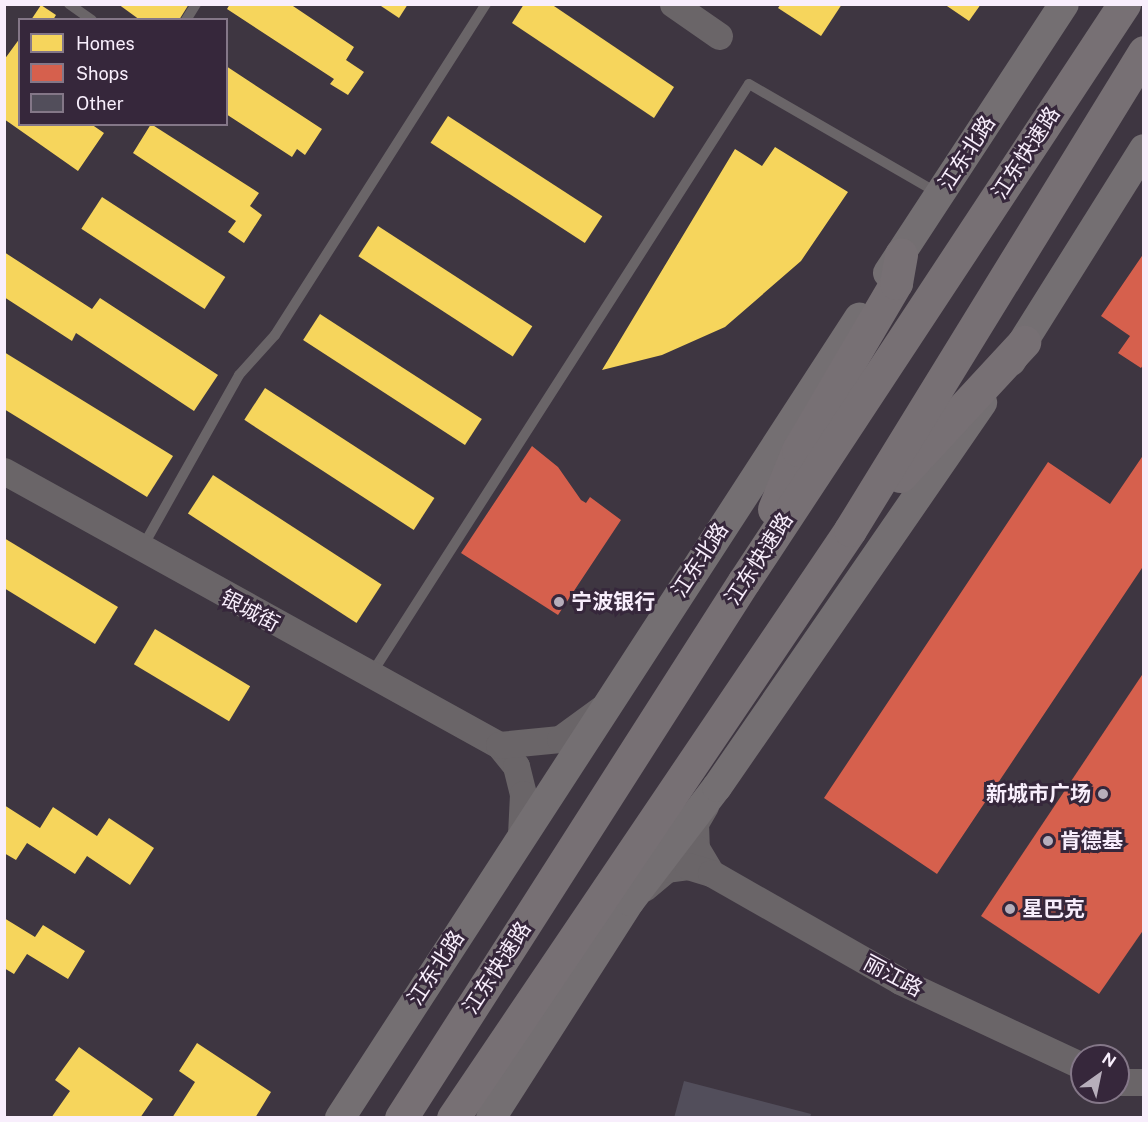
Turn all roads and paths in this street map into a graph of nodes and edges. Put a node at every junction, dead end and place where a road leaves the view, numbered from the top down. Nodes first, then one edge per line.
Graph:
1 (69, 4) edge
2 (196, 4) edge
3 (486, 4) edge
4 (673, 4) edge
5 (1064, 4) edge
6 (1124, 4) edge
7 (89, 18) edge
8 (187, 18) edge
9 (719, 36) dead end
10 (1143, 52) edge
11 (1143, 149) edge
12 (940, 194) junction
13 (901, 254) junction
14 (1024, 342) junction
15 (4, 471) edge
16 (850, 530) junction
17 (140, 551) junction
18 (744, 581) junction
19 (370, 676) junction
20 (602, 709) junction
21 (499, 745) junction
22 (717, 787) junction
23 (521, 835) junction
24 (711, 873) junction
25 (630, 901) junction
26 (1070, 1060) edge
27 (340, 1118) edge
28 (401, 1118) edge
29 (453, 1118) edge
30 (491, 1118) edge

1 - 7 lane
2 - 8 lane
3 - 17 lane
4 - 9 street
5 - 12 main road, 江东北路
6 - 18 highway, 江东快速路
10 - 16 highway
11 - 14 main road
12 - 13 main road, 江东北路
12 - 19 lane
13 - 18 highway
13 - 20 main road, 江东北路
14 - 16 highway
14 - 22 main road
15 - 17 street, 银城街
16 - 29 highway
17 - 19 street, 银城街
18 - 28 highway, 江东快速路
19 - 21 street, 银城街
20 - 21 street
20 - 23 main road, 江东北路
21 - 23 street, 银城街
22 - 24 street
22 - 25 main road
23 - 27 main road, 江东北路
24 - 25 street, 丽江路
24 - 26 street, 丽江路
25 - 30 main road

